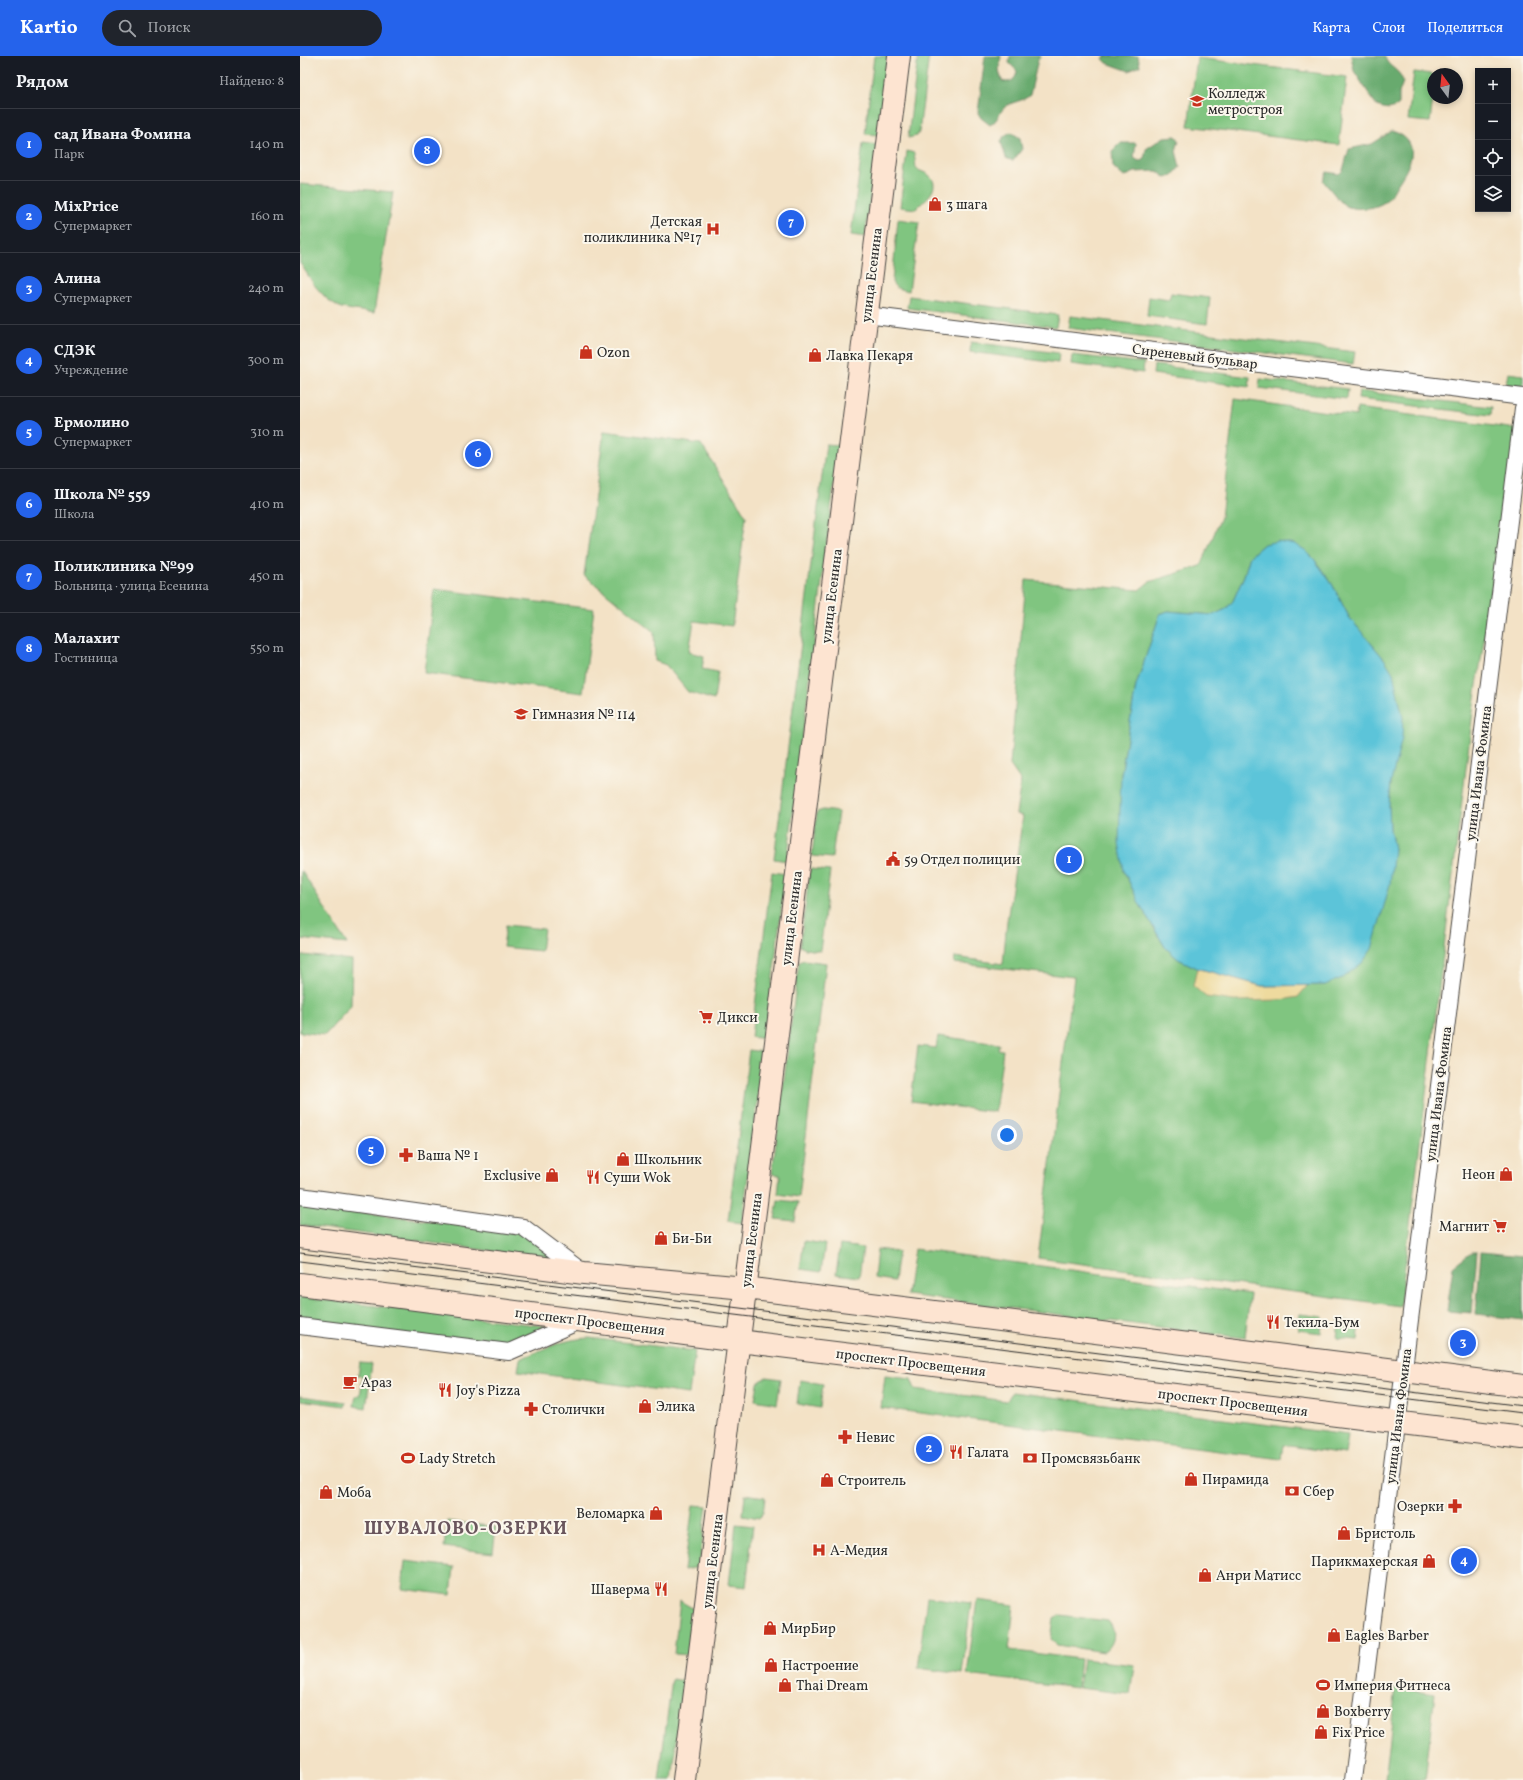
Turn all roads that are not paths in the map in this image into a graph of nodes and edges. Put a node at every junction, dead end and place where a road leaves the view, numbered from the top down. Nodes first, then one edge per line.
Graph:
1 (899, 56) edge
2 (866, 315) junction
3 (1523, 397) edge
4 (1523, 408) edge
5 (300, 1196) edge
6 (300, 1237) edge
7 (584, 1273) junction
8 (300, 1284) edge
9 (746, 1288) junction
10 (582, 1320) junction
11 (300, 1326) edge
12 (739, 1341) junction
13 (1404, 1371) junction
14 (1523, 1386) edge
15 (1397, 1422) junction
16 (1523, 1438) edge
17 (684, 1780) edge
18 (1353, 1780) edge

1 - 2 main road, улица Есенина
2 - 3 street, Сиреневый бульвар
2 - 9 main road, улица Есенина
4 - 13 street, улица Ивана Фомина
5 - 7 street
6 - 7 main road
7 - 9 main road
8 - 10 main road, проспект Просвещения
9 - 12 main road, улица Есенина
9 - 13 main road
10 - 11 street
10 - 12 main road, проспект Просвещения
12 - 15 main road, проспект Просвещения
12 - 17 main road, улица Есенина
13 - 14 main road
13 - 15 street, улица Ивана Фомина
15 - 16 main road, проспект Просвещения
15 - 18 street, улица Ивана Фомина

